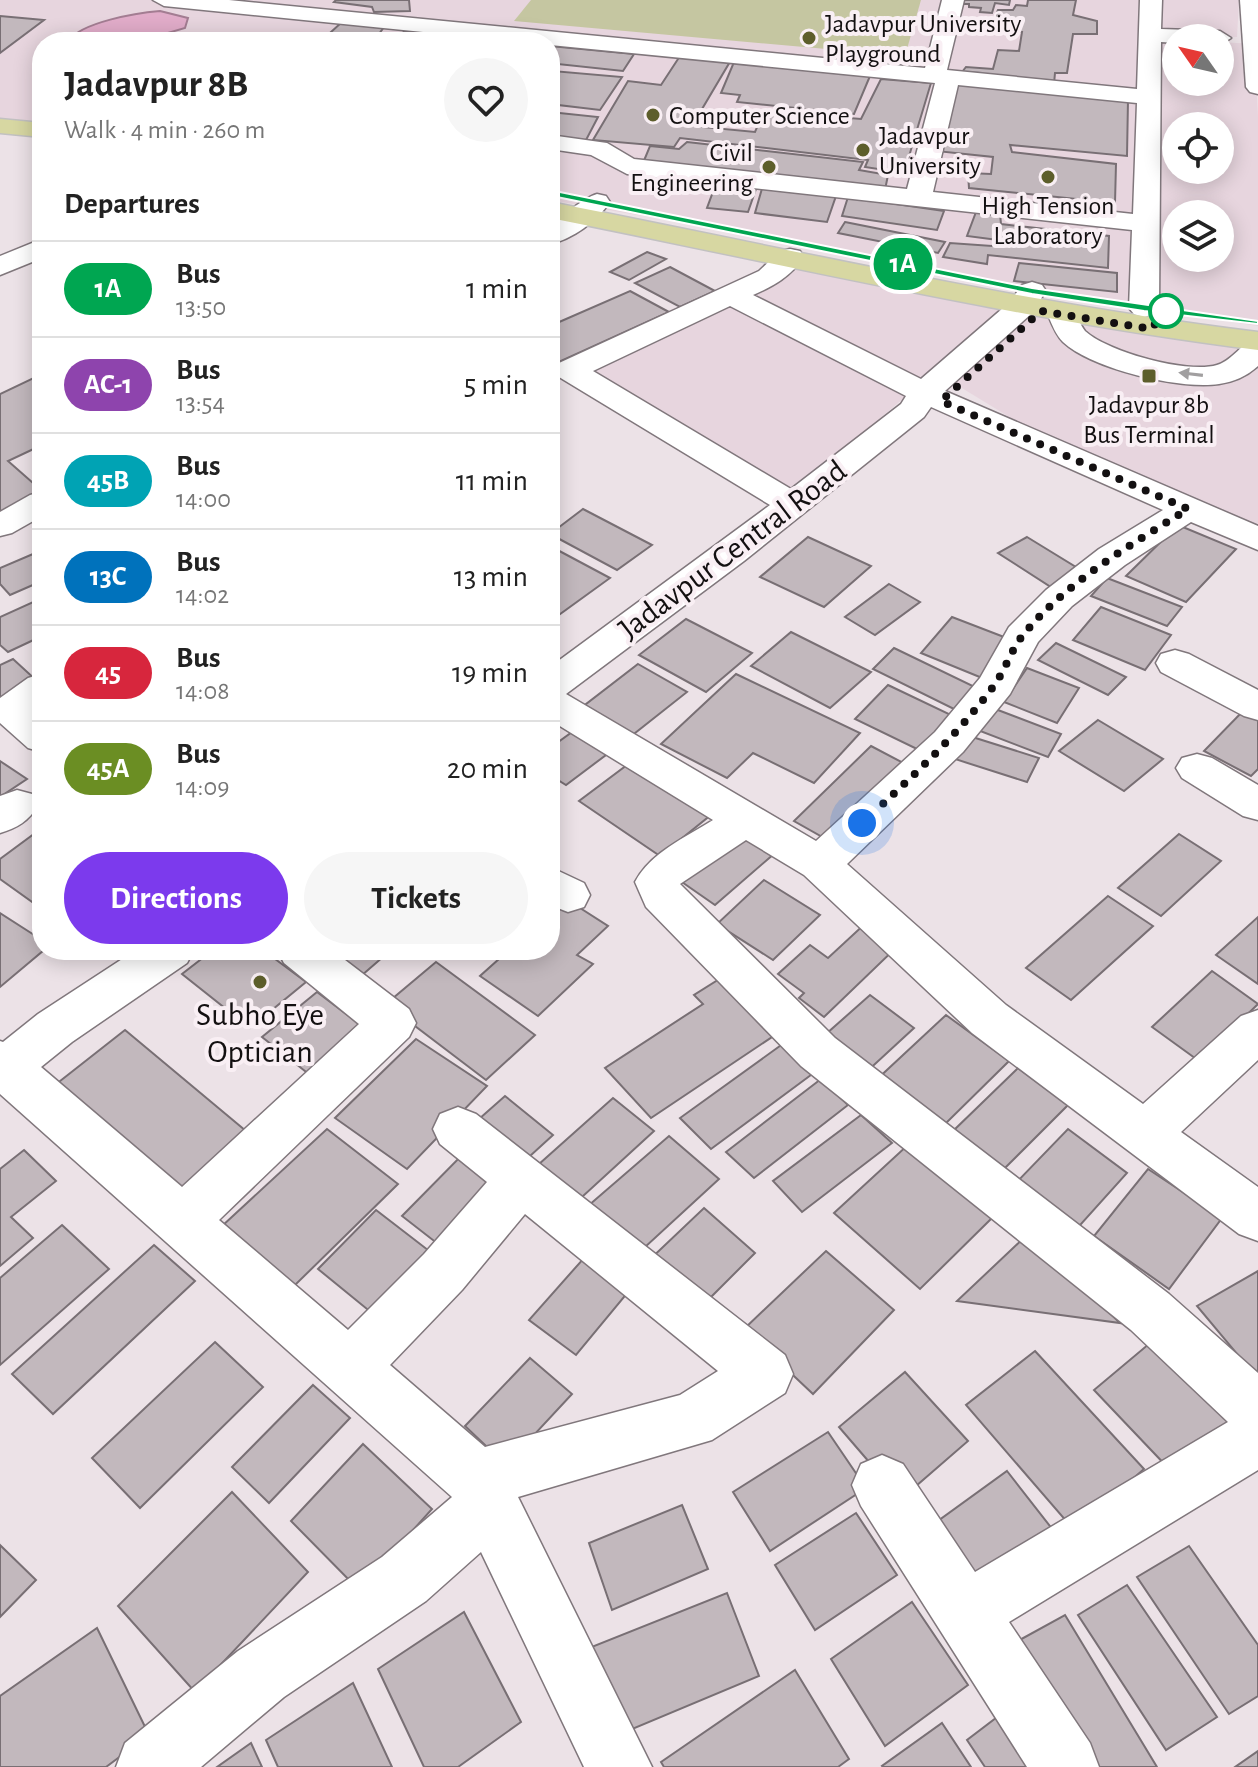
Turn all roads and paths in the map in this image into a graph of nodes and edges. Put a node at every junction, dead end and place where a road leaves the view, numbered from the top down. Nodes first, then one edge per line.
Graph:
1 (164, 0) edge
2 (953, 0) edge
3 (1151, 0) edge
4 (1251, 0) edge
5 (319, 7) edge
6 (291, 32) edge
7 (488, 32) edge
8 (1151, 35) junction
9 (1162, 35) edge
10 (1234, 38) edge
11 (1256, 39) edge
12 (560, 41) edge
13 (941, 77) junction
14 (1258, 87) edge
15 (1147, 97) junction
16 (0, 126) edge
17 (32, 129) edge
18 (560, 143) edge
19 (0, 145) edge
20 (32, 147) edge
21 (560, 197) edge
22 (918, 198) junction
23 (590, 209) junction
24 (560, 210) edge
25 (1146, 224) junction
26 (560, 229) edge
27 (32, 252) edge
28 (790, 257) junction
29 (0, 267) edge
30 (731, 295) junction
31 (1041, 304) junction
32 (1144, 308) junction
33 (1258, 321) edge
34 (1258, 344) edge
35 (926, 401) junction
36 (791, 503) junction
37 (1258, 505) edge
38 (32, 508) edge
39 (1188, 509) junction
40 (32, 519) edge
41 (1225, 522) junction
42 (1, 526) edge
43 (1258, 539) edge
44 (1175, 663) dead end
45 (560, 679) edge
46 (32, 694) edge
47 (1258, 707) edge
48 (560, 708) edge
49 (32, 729) edge
50 (1197, 768) dead end
51 (1258, 805) edge
52 (745, 820) junction
53 (819, 864) junction
54 (156, 960) edge
55 (313, 960) edge
56 (1258, 1030) edge
57 (2, 1067) edge
58 (458, 1129) dead end
59 (1143, 1135) junction
60 (520, 1181) junction
61 (1258, 1217) edge
62 (182, 1221) junction
63 (350, 1367) junction
64 (1258, 1411) edge
65 (1258, 1437) edge
66 (882, 1485) dead end
67 (484, 1491) junction
68 (965, 1613) junction
69 (149, 1767) edge
70 (619, 1767) edge
71 (1066, 1767) edge

1 - 5 street
2 - 13 street
3 - 8 street
4 - 11 street
5 - 6 street
5 - 7 street
8 - 9 street
8 - 15 street
10 - 11 street
11 - 14 street
12 - 13 street
13 - 15 street
13 - 22 street
15 - 25 street
16 - 17 main road
18 - 22 street
19 - 20 main road
21 - 23 main road
22 - 25 street
23 - 24 main road
23 - 26 street
23 - 28 main road
23 - 31 main road
25 - 32 street
27 - 29 street
28 - 30 street
28 - 31 main road
30 - 35 street
30 - 36 street
31 - 32 main road
31 - 34 main road
34 -> 31 street
31 - 35 street, Jadavpur Central Road
32 - 33 main road
35 - 36 street, Jadavpur Central Road
35 - 39 street
36 - 45 street, Jadavpur Central Road
37 - 41 street
38 - 42 street
39 - 41 street
39 - 53 street
40 - 42 street
41 - 43 street
44 - 47 street
46 - 49 street
48 - 52 street
50 - 51 street
52 - 53 street
52 - 64 street
53 - 59 street
54 - 57 street
55 - 62 street
56 - 59 street
57 - 62 street
58 - 60 street
59 - 61 street
60 - 63 street
60 - 67 street
62 - 63 street
63 - 67 street
65 - 68 street
66 - 68 street
67 - 69 street
67 - 70 street
68 - 71 street

